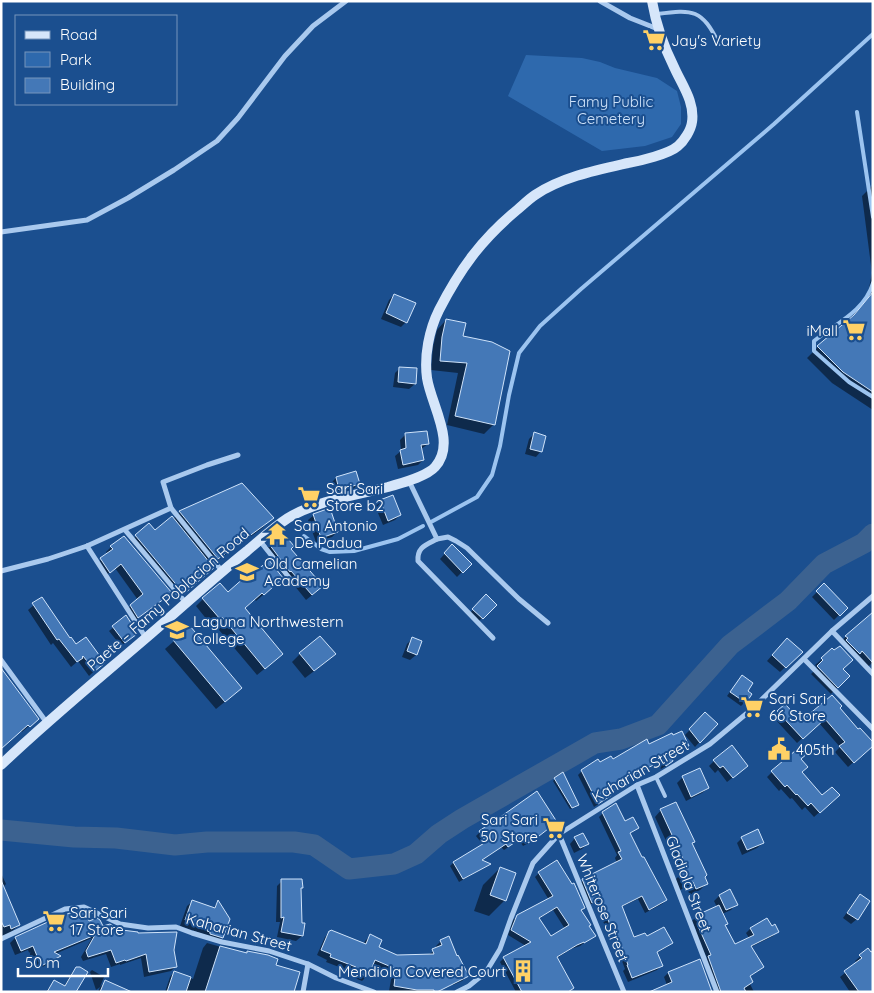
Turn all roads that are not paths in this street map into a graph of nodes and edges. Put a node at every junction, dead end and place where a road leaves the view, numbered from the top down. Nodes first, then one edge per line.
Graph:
1 (346, 1) edge
2 (600, 1) edge
3 (652, 1) edge
4 (654, 15) junction
5 (660, 30) junction
6 (719, 44) dead end
7 (1, 232) edge
8 (238, 455) dead end
9 (409, 481) junction
10 (171, 508) junction
11 (125, 530) junction
12 (437, 539) junction
13 (259, 540) junction
14 (87, 546) junction
15 (1, 571) edge
16 (222, 571) junction
17 (291, 580) dead end
18 (873, 596) edge
19 (186, 603) junction
20 (548, 623) dead end
21 (832, 631) junction
22 (146, 638) junction
23 (493, 638) dead end
24 (804, 659) junction
25 (1, 660) edge
26 (873, 674) edge
27 (47, 723) junction
28 (873, 729) edge
29 (2, 765) edge
30 (656, 777) junction
31 (637, 785) junction
32 (665, 796) dead end
33 (559, 834) junction
34 (1, 938) edge
35 (308, 964) junction
36 (303, 992) edge
37 (374, 992) edge
38 (457, 992) edge
39 (624, 992) edge
40 (717, 992) edge

1 - 7 street
2 - 5 street
3 - 4 main road, Paete – Famy Poblacion Road
4 - 5 main road, Paete – Famy Poblacion Road
4 - 6 lane
5 - 9 main road, Paete – Famy Poblacion Road
8 - 10 street
9 - 12 street
9 - 13 main road, Paete – Famy Poblacion Road
10 - 11 street
10 - 16 street
11 - 14 street
11 - 19 street
12 - 20 street
12 - 23 street
13 - 16 main road, Paete – Famy Poblacion Road
13 - 17 street
14 - 15 street
14 - 22 street
16 - 19 main road, Paete – Famy Poblacion Road
18 - 21 street, Kaharian Street
19 - 22 main road, Paete – Famy Poblacion Road
21 - 24 street, Kaharian Street
21 - 26 street
22 - 27 main road, Paete – Famy Poblacion Road
24 - 28 street
24 - 30 street, Kaharian Street
25 - 27 street
27 - 29 main road, Paete – Famy Poblacion Road
30 - 31 street, Kaharian Street
30 - 32 lane
31 - 33 street, Kaharian Street
31 - 40 street, Gladiola Street
33 - 38 street, Kaharian Street
33 - 39 street, Whiterose Street
34 - 35 street, Kaharian Street
35 - 36 street
35 - 37 street, Kaharian Street

